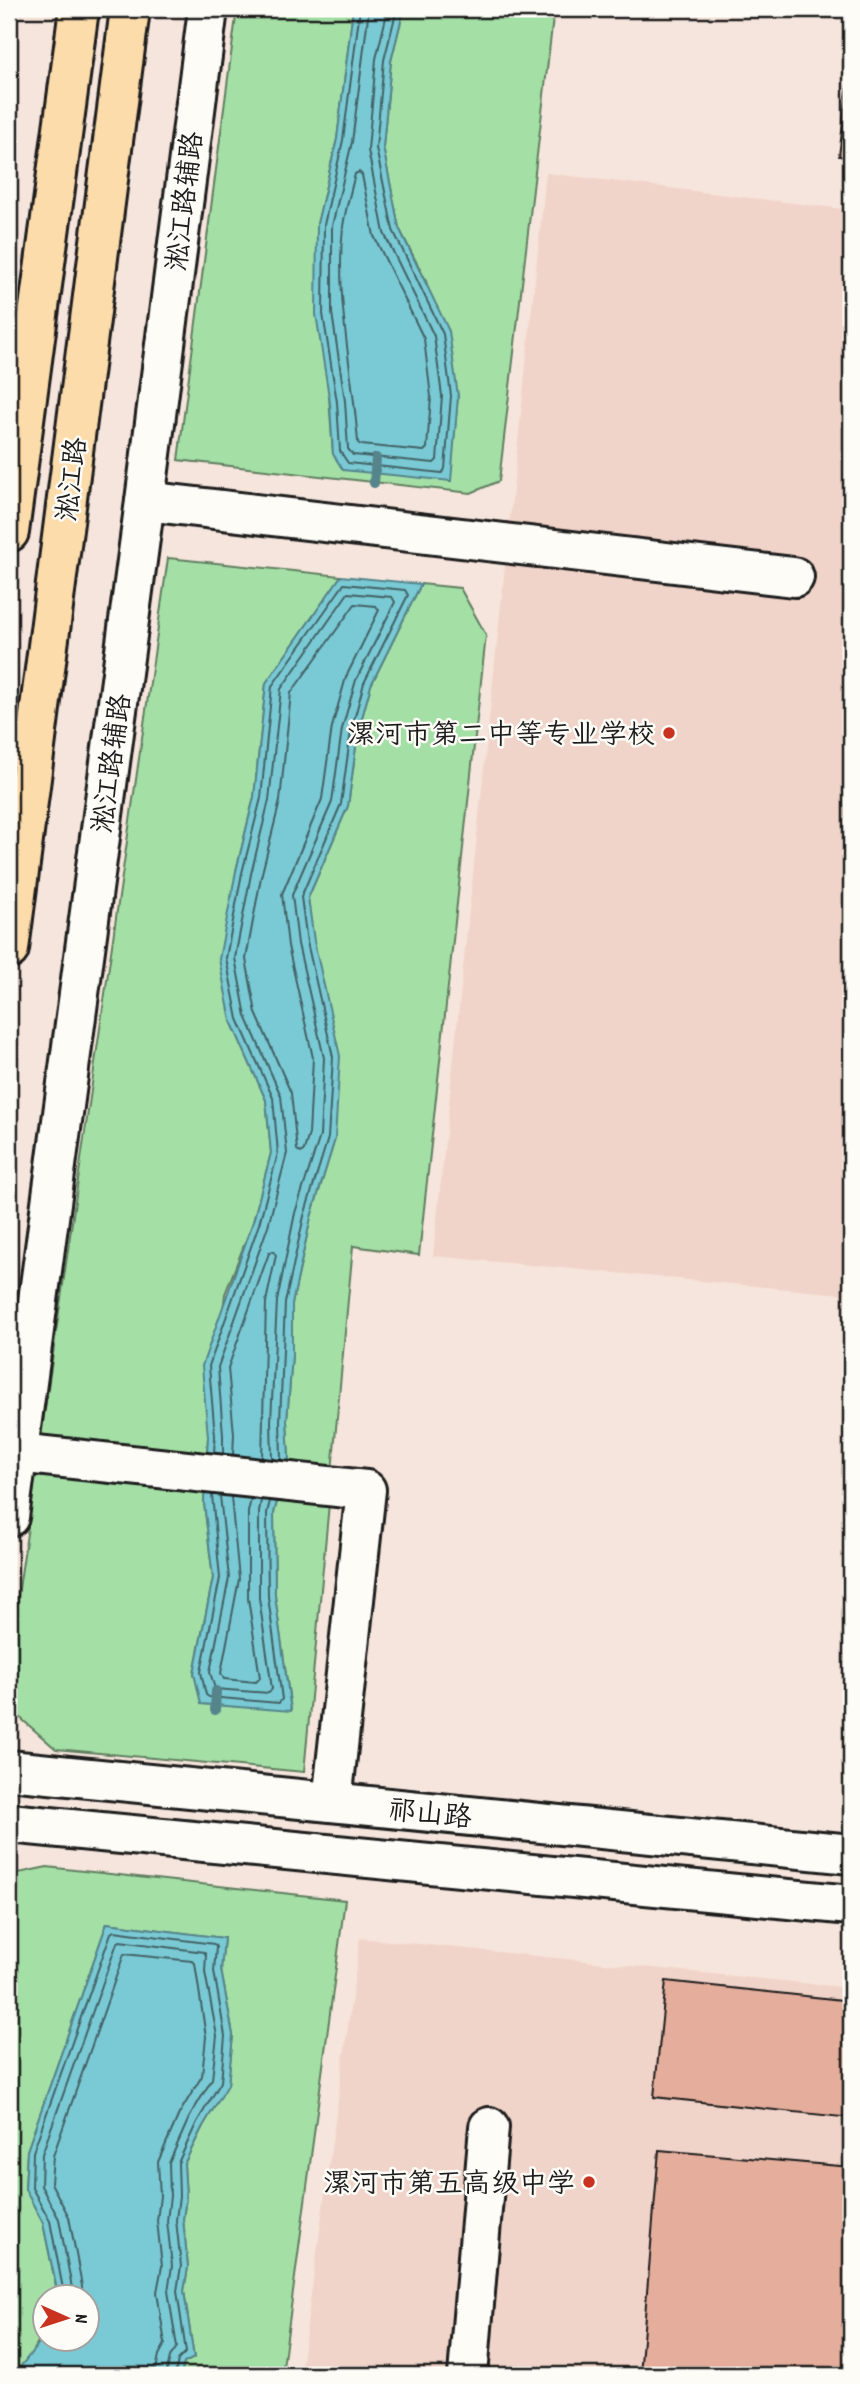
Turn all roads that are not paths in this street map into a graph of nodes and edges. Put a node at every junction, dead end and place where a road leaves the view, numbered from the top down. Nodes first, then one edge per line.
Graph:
1 (79, 9) edge
2 (130, 9) edge
3 (208, 9) edge
4 (145, 501) junction
5 (9, 533) edge
6 (793, 578) dead end
7 (9, 948) edge
8 (17, 1452) junction
9 (9, 1517) edge
10 (9, 1770) edge
11 (332, 1802) junction
12 (9, 1823) edge
13 (851, 1854) edge
14 (851, 1905) edge
15 (489, 2127) dead end
16 (468, 2375) edge

1 - 5 main road, 淞江路
2 - 7 main road, 淞江路
3 - 4 street, 淞江路辅路
4 - 6 street
4 - 8 street, 淞江路辅路
8 - 9 street, 淞江路辅路
8 - 11 street
10 - 11 street, 祁山路
11 - 13 street, 祁山路
12 - 14 street, 祁山路
15 - 16 street

